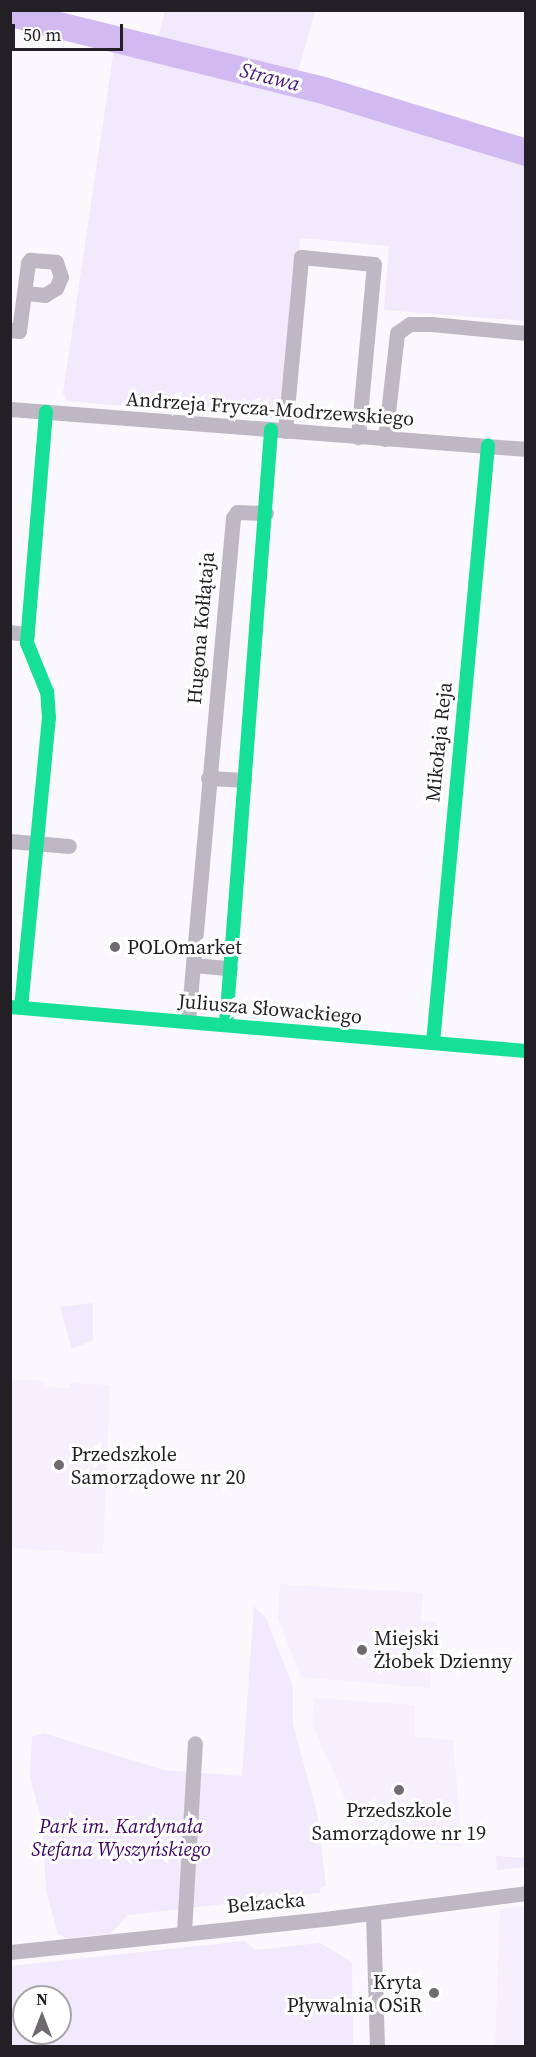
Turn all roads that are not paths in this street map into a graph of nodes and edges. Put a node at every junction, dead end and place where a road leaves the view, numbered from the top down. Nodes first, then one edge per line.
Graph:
1 (25, 292) dead end
2 (10, 330) edge
3 (525, 333) edge
4 (10, 409) edge
5 (46, 412) junction
6 (278, 431) junction
7 (358, 437) junction
8 (386, 439) junction
9 (488, 446) junction
10 (525, 450) edge
11 (266, 513) junction
12 (10, 632) edge
13 (27, 634) junction
14 (208, 778) junction
15 (244, 780) junction
16 (10, 841) edge
17 (35, 844) junction
18 (69, 846) dead end
19 (193, 965) junction
20 (230, 968) junction
21 (16, 1007) edge
22 (188, 1021) junction
23 (226, 1025) junction
24 (433, 1043) junction
25 (525, 1051) edge
26 (195, 1743) dead end
27 (525, 1893) edge
28 (373, 1913) junction
29 (184, 1932) junction
30 (10, 1952) edge
31 (377, 2046) edge

1 - 2 street
3 - 8 street
4 - 5 street, Andrzeja Frycza-Modrzewskiego
5 - 6 street, Andrzeja Frycza-Modrzewskiego
5 - 13 street
6 - 7 street, Andrzeja Frycza-Modrzewskiego
6 - 7 street
6 - 11 street
7 - 8 street, Andrzeja Frycza-Modrzewskiego
8 - 9 street, Andrzeja Frycza-Modrzewskiego
9 - 10 street, Andrzeja Frycza-Modrzewskiego
9 - 24 street, Mikołaja Reja
11 - 14 street, Hugona Kołłątaja
11 - 15 street
12 - 13 street
13 - 17 street
14 - 15 street
14 - 19 street, Hugona Kołłątaja
15 - 20 street
16 - 17 street
17 - 18 street
17 - 21 street
19 - 20 street
19 - 22 street, Hugona Kołłątaja
20 - 23 street
21 - 22 street, Juliusza Słowackiego
22 - 23 street, Juliusza Słowackiego
23 - 24 street, Juliusza Słowackiego
24 - 25 street, Juliusza Słowackiego
26 - 29 street
27 - 28 street, Belzacka
28 - 29 street, Belzacka
28 - 31 street
29 - 30 street, Belzacka

